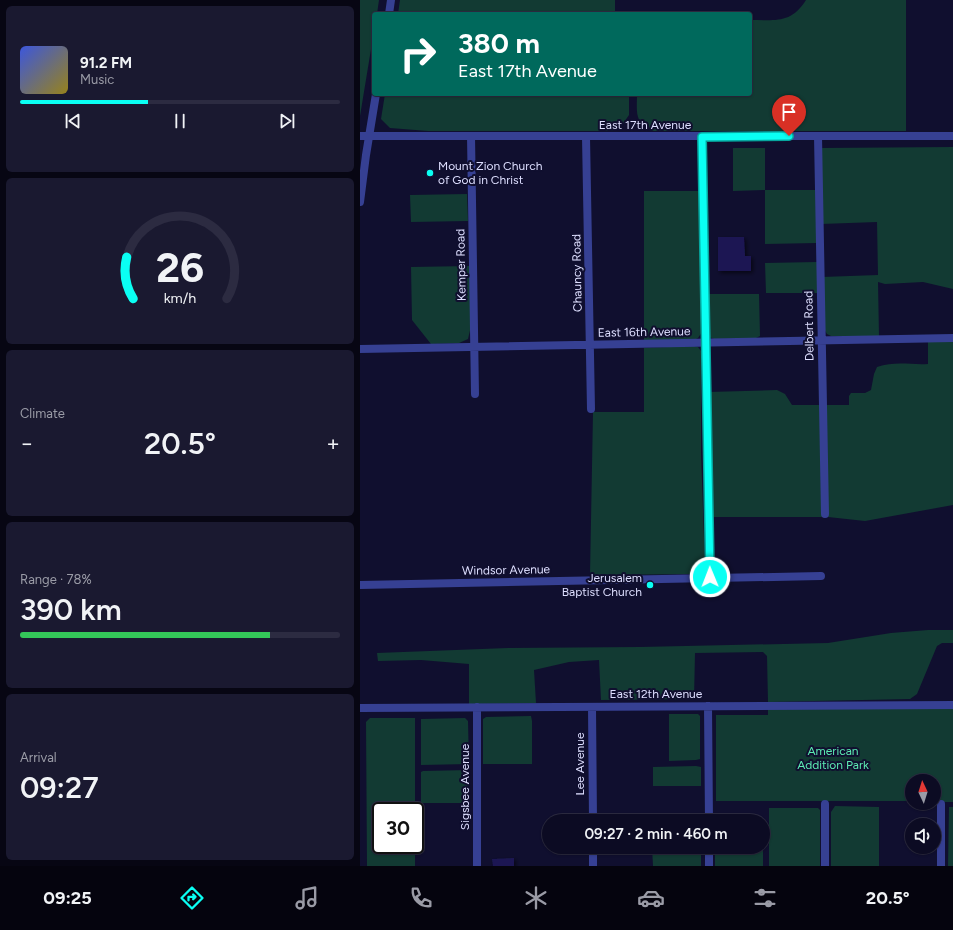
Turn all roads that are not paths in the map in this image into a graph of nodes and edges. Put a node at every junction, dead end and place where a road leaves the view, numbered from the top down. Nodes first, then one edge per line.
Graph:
1 (391, 0) edge
2 (389, 12) edge
3 (376, 96) edge
4 (360, 136) edge
5 (369, 136) junction
6 (470, 136) junction
7 (818, 136) junction
8 (953, 136) edge
9 (586, 137) junction
10 (702, 137) junction
11 (360, 202) edge
12 (953, 338) edge
13 (822, 340) junction
14 (706, 342) junction
15 (590, 345) junction
16 (474, 347) junction
17 (360, 349) edge
18 (475, 394) dead end
19 (591, 409) dead end
20 (824, 514) dead end
21 (820, 576) dead end
22 (710, 577) junction
23 (360, 585) edge
24 (953, 705) edge
25 (708, 706) junction
26 (476, 707) junction
27 (592, 707) junction
28 (360, 708) edge
29 (825, 804) dead end
30 (941, 810) edge
31 (593, 814) edge
32 (709, 814) edge
33 (593, 854) edge
34 (709, 854) edge
35 (477, 866) edge
36 (593, 866) edge
37 (709, 866) edge
38 (825, 866) edge
39 (941, 866) edge

1 - 2 street
3 - 5 street
4 - 5 street, East 17th Avenue
5 - 6 street, East 17th Avenue
5 - 11 street
6 - 9 street, East 17th Avenue
6 - 16 street, Kemper Road
7 - 8 street, East 17th Avenue
7 - 10 street, East 17th Avenue
7 - 13 street, Delbert Road
9 - 10 street, East 17th Avenue
9 - 15 street, Chauncy Road
10 - 14 street
12 - 13 street, East 16th Avenue
13 - 14 street, East 16th Avenue
13 - 20 street, Delbert Road
14 - 15 street, East 16th Avenue
14 - 22 street
15 - 16 street, East 16th Avenue
15 - 19 street, Chauncy Road
16 - 17 street, East 16th Avenue
16 - 18 street, Kemper Road
21 - 22 street, Windsor Avenue
22 - 23 street, Windsor Avenue
24 - 25 street, East 12th Avenue
25 - 27 street, East 12th Avenue
25 - 32 street
26 - 27 street, East 12th Avenue
26 - 28 street, East 12th Avenue
26 - 35 street, Sigsbee Avenue
27 - 31 street, Lee Avenue
29 - 38 street
30 - 39 street
33 - 36 street
34 - 37 street

